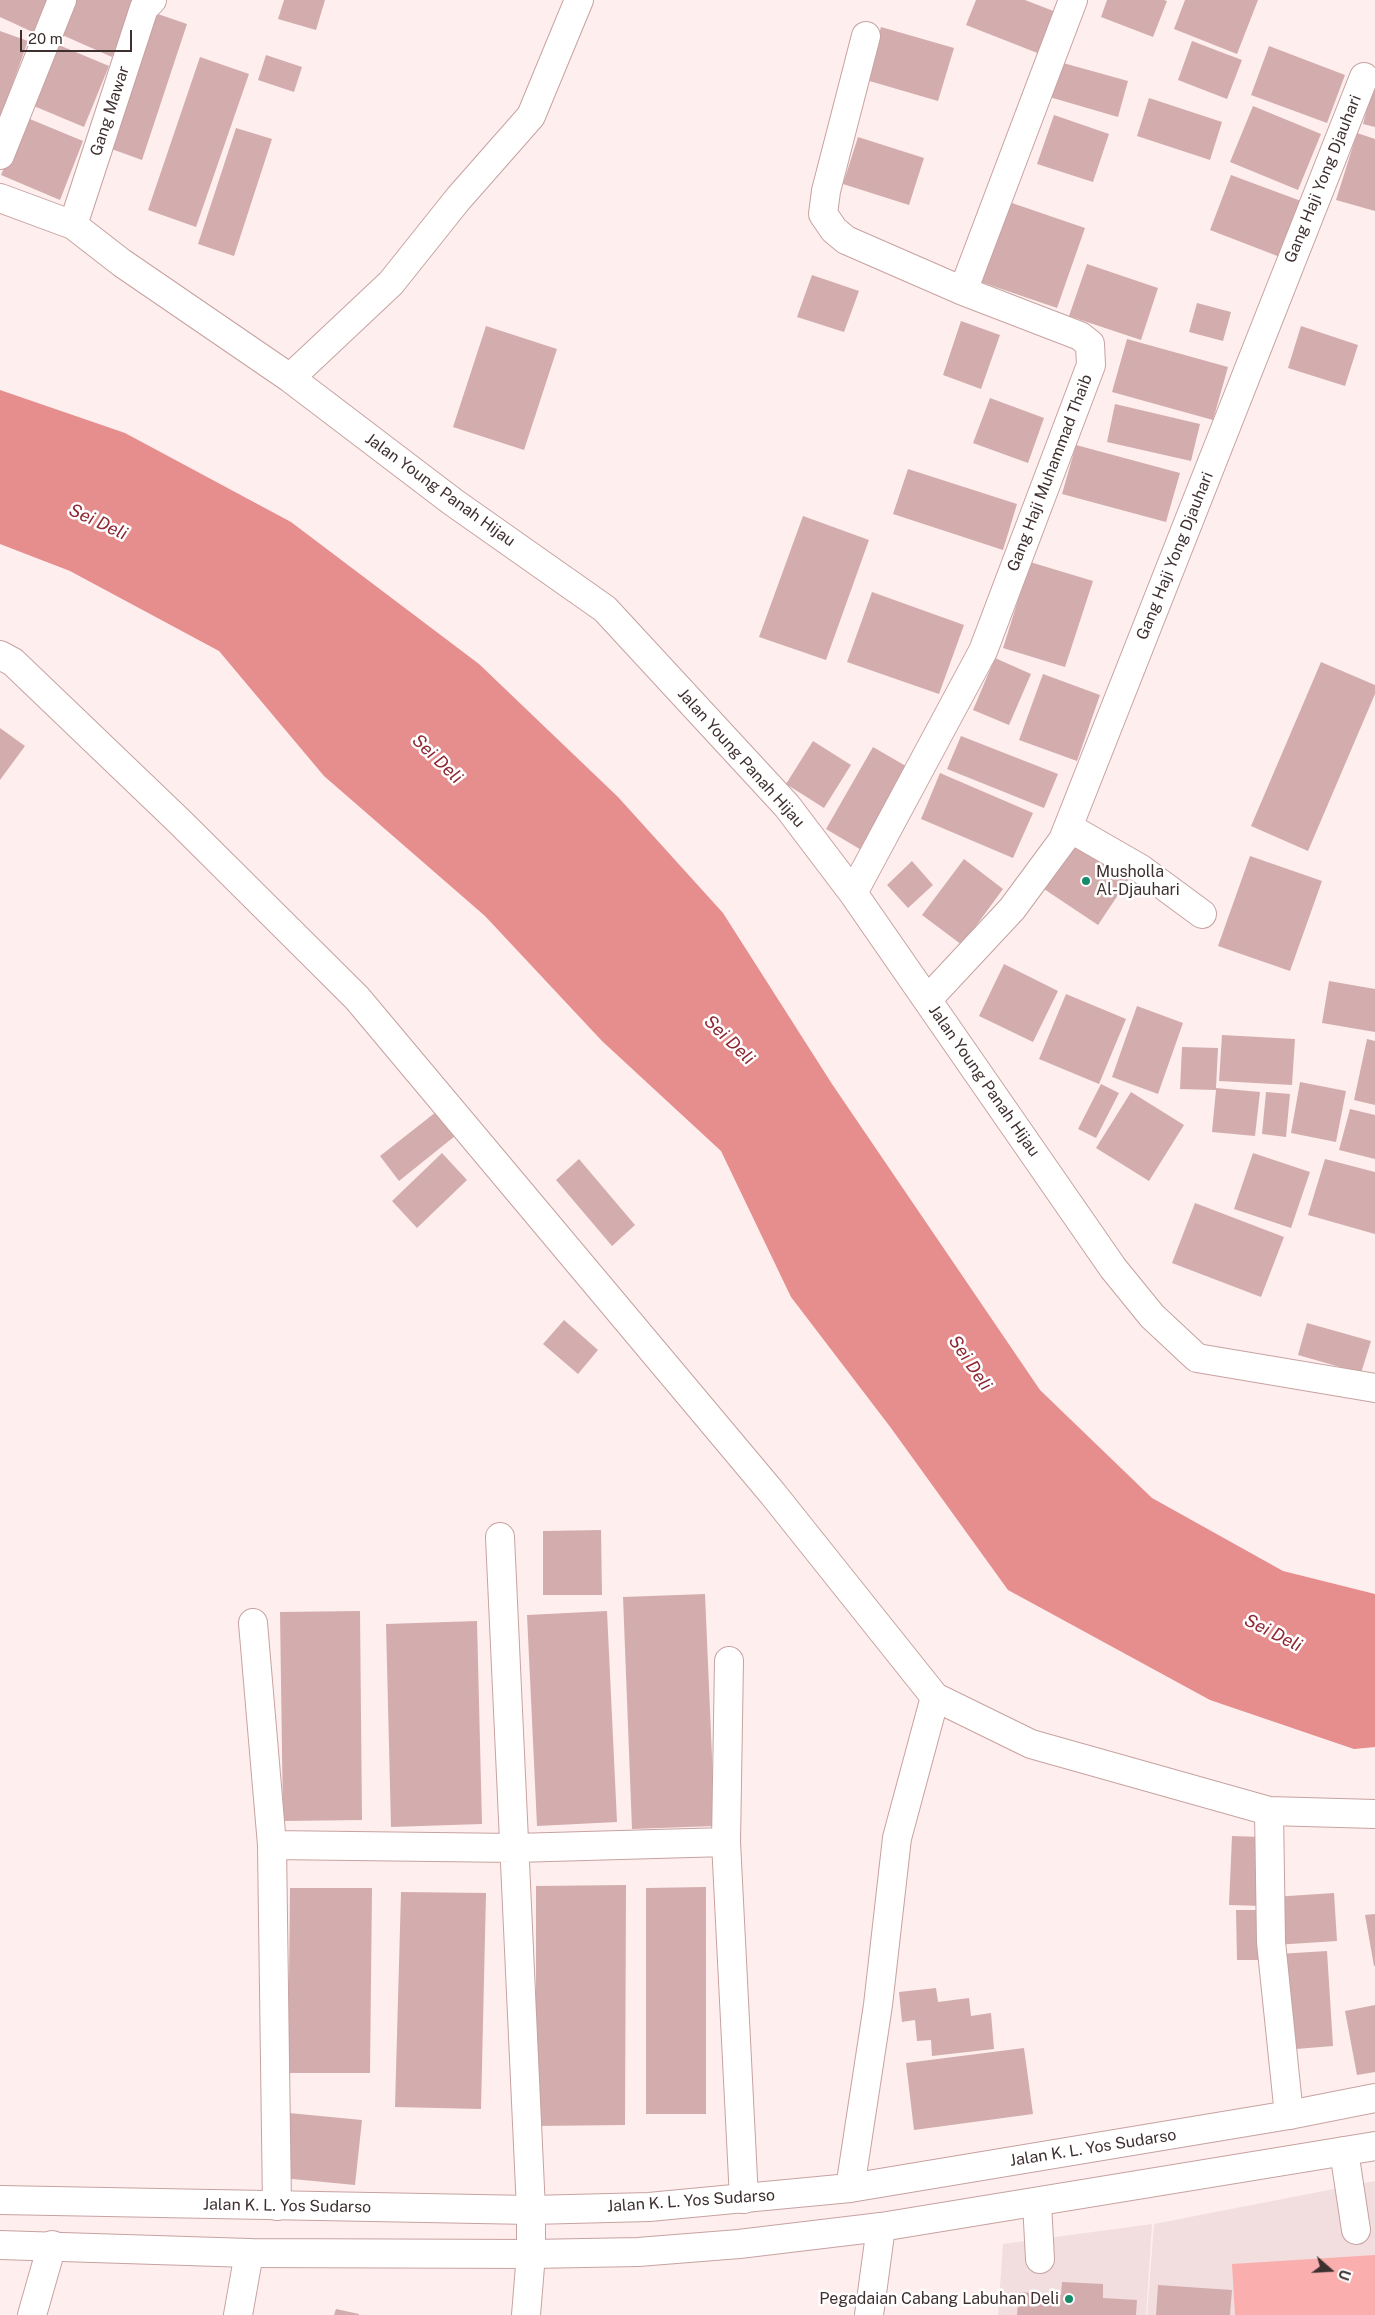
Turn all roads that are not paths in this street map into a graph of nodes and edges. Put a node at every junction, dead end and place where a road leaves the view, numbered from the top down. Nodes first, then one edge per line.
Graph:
1 (62, 0) edge
2 (152, 0) edge
3 (579, 0) edge
4 (1073, 0) edge
5 (866, 36) dead end
6 (1364, 77) dead end
7 (0, 155) edge
8 (0, 198) edge
9 (73, 225) junction
10 (963, 291) junction
11 (290, 378) junction
12 (0, 655) edge
13 (1068, 827) junction
14 (853, 893) junction
15 (1202, 914) dead end
16 (928, 999) junction
17 (1375, 1388) edge
18 (500, 1537) dead end
19 (253, 1623) dead end
20 (729, 1661) dead end
21 (935, 1697) junction
22 (1268, 1811) junction
23 (1375, 1814) edge
24 (726, 1842) junction
25 (272, 1845) junction
26 (515, 1848) junction
27 (1375, 2098) edge
28 (1289, 2115) junction
29 (1375, 2146) edge
30 (1344, 2151) junction
31 (850, 2188) junction
32 (744, 2199) junction
33 (0, 2200) edge
34 (1036, 2203) junction
35 (277, 2206) junction
36 (531, 2210) junction
37 (881, 2227) junction
38 (1356, 2230) dead end
39 (0, 2245) edge
40 (52, 2245) junction
41 (249, 2253) junction
42 (532, 2254) junction
43 (1040, 2259) dead end
44 (32, 2315) edge
45 (238, 2315) edge
46 (526, 2315) edge
47 (869, 2315) edge

1 - 7 main road
2 - 9 main road, Gang Mawar
3 - 11 main road
4 - 10 main road
5 - 10 main road, Gang Haji Muhammad Thaib
6 - 13 main road, Gang Haji Yong Djauhari
8 - 9 main road, Jalan Young Panah Hijau
9 - 11 main road, Jalan Young Panah Hijau
10 - 14 main road, Gang Haji Muhammad Thaib
11 - 14 main road, Jalan Young Panah Hijau
12 - 21 main road
13 - 15 main road
13 - 16 main road, Gang Haji Yong Djauhari
14 - 16 main road, Jalan Young Panah Hijau
16 - 17 main road, Jalan Young Panah Hijau
18 - 26 main road
19 - 25 main road
20 - 24 main road
21 - 22 main road
21 - 31 main road
22 - 23 main road
22 - 28 main road
24 - 26 main road
24 - 32 main road
25 - 26 main road
25 - 35 main road
26 - 36 main road
27 - 28 main road, Jalan K. L. Yos Sudarso
28 - 31 main road, Jalan K. L. Yos Sudarso
29 - 30 main road
30 - 34 main road
30 - 38 main road
31 - 32 main road, Jalan K. L. Yos Sudarso
32 - 36 main road, Jalan K. L. Yos Sudarso
33 - 35 main road, Jalan K. L. Yos Sudarso
34 - 37 main road
34 - 43 main road
35 - 36 main road, Jalan K. L. Yos Sudarso
36 - 42 main road
37 - 42 main road
37 - 47 main road
39 - 40 main road
40 - 41 main road
40 - 44 main road
41 - 42 main road
41 - 45 main road
42 - 46 main road

